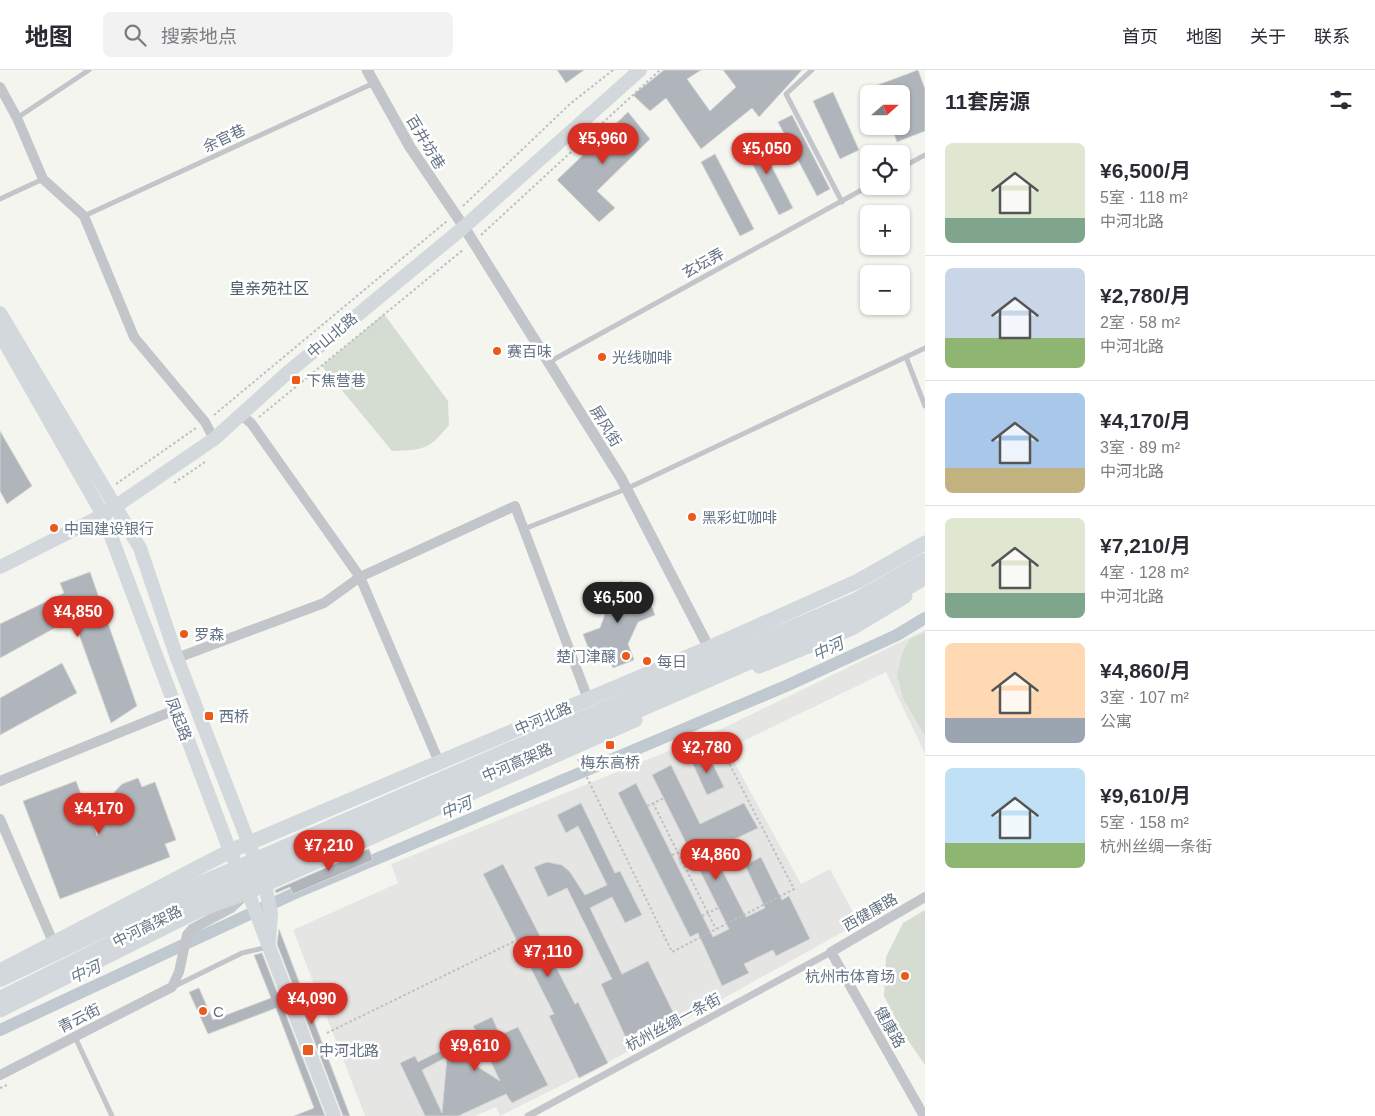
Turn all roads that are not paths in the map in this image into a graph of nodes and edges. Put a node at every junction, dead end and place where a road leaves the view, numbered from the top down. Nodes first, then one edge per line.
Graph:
1 (89, 70) edge
2 (368, 70) edge
3 (640, 70) edge
4 (812, 70) edge
5 (374, 83) junction
6 (0, 87) edge
7 (17, 118) junction
8 (925, 155) edge
9 (910, 163) edge
10 (43, 179) junction
11 (860, 191) edge
12 (0, 199) edge
13 (842, 202) junction
14 (84, 216) junction
15 (464, 227) junction
16 (0, 313) edge
17 (0, 334) edge
18 (925, 348) edge
19 (906, 356) junction
20 (549, 362) junction
21 (925, 406) edge
22 (241, 415) junction
23 (214, 439) junction
24 (626, 489) junction
25 (115, 506) junction
26 (102, 514) junction
27 (524, 530) junction
28 (925, 543) edge
29 (925, 561) edge
30 (0, 567) edge
31 (360, 577) junction
32 (925, 577) edge
33 (925, 585) edge
34 (709, 648) junction
35 (177, 658) junction
36 (588, 699) junction
37 (176, 710) junction
38 (439, 762) junction
39 (0, 781) edge
40 (0, 819) edge
41 (250, 842) junction
42 (230, 851) junction
43 (266, 891) junction
44 (925, 897) edge
45 (250, 898) junction
46 (265, 916) junction
47 (88, 937) junction
48 (53, 942) junction
49 (269, 946) junction
50 (831, 952) junction
51 (0, 967) edge
52 (0, 971) edge
53 (0, 979) edge
54 (172, 987) junction
55 (0, 999) edge
56 (0, 1010) edge
57 (75, 1037) junction
58 (0, 1075) edge
59 (112, 1116) edge
60 (334, 1116) edge
61 (528, 1116) edge
62 (924, 1116) edge

1 - 7 lane
2 - 5 street, 百井坊巷
3 - 15 main road, 中山北路
4 - 13 lane
5 - 14 lane, 余官巷
5 - 15 street, 百井坊巷
6 - 7 street
7 - 10 street
8 - 9 lane
10 - 12 lane
10 - 14 street
11 - 13 lane, 玄坛弄
13 - 20 lane, 玄坛弄
14 - 23 street
15 - 20 street, 屏风街
15 - 22 main road, 中山北路
16 - 25 main road
17 - 26 main road, 凤起路
18 - 19 lane
19 - 21 lane
19 - 24 lane
20 - 24 street, 屏风街
22 - 23 main road, 中山北路
22 - 31 street
23 - 25 main road, 中山北路
24 - 27 lane
24 - 34 street, 屏风街
25 - 26 main road, 中山北路
25 - 35 main road
26 - 30 main road, 中山北路
26 - 37 main road, 凤起路
27 - 31 street
27 - 36 street
28 - 34 main road, 中河北路
29 - 47 highway, 中河高架路
31 - 35 street
31 - 38 street
32 - 55 highway, 中河高架路
33 - 43 main road
34 - 36 main road, 中河北路
35 - 41 main road
36 - 38 main road, 中河北路
37 - 39 street
37 - 42 main road, 凤起路
38 - 41 main road, 中河北路
40 - 48 street
41 - 42 main road, 中河北路
41 - 43 main road
42 - 45 main road, 凤起路
42 - 48 main road, 中河北路
43 - 45 main road
43 - 46 main road
44 - 50 street, 西健康路
45 - 46 main road, 凤起路
45 - 54 street
45 - 56 main road
46 - 49 main road, 凤起路
47 - 51 highway
47 - 53 highway, 中河高架路
48 - 52 main road, 中河北路
49 - 54 lane, 青云街
49 - 60 main road, 凤起路
50 - 61 street, 杭州丝绸一条街
50 - 62 street, 健康路
54 - 57 street, 青云街
57 - 58 street, 青云街
57 - 59 lane

